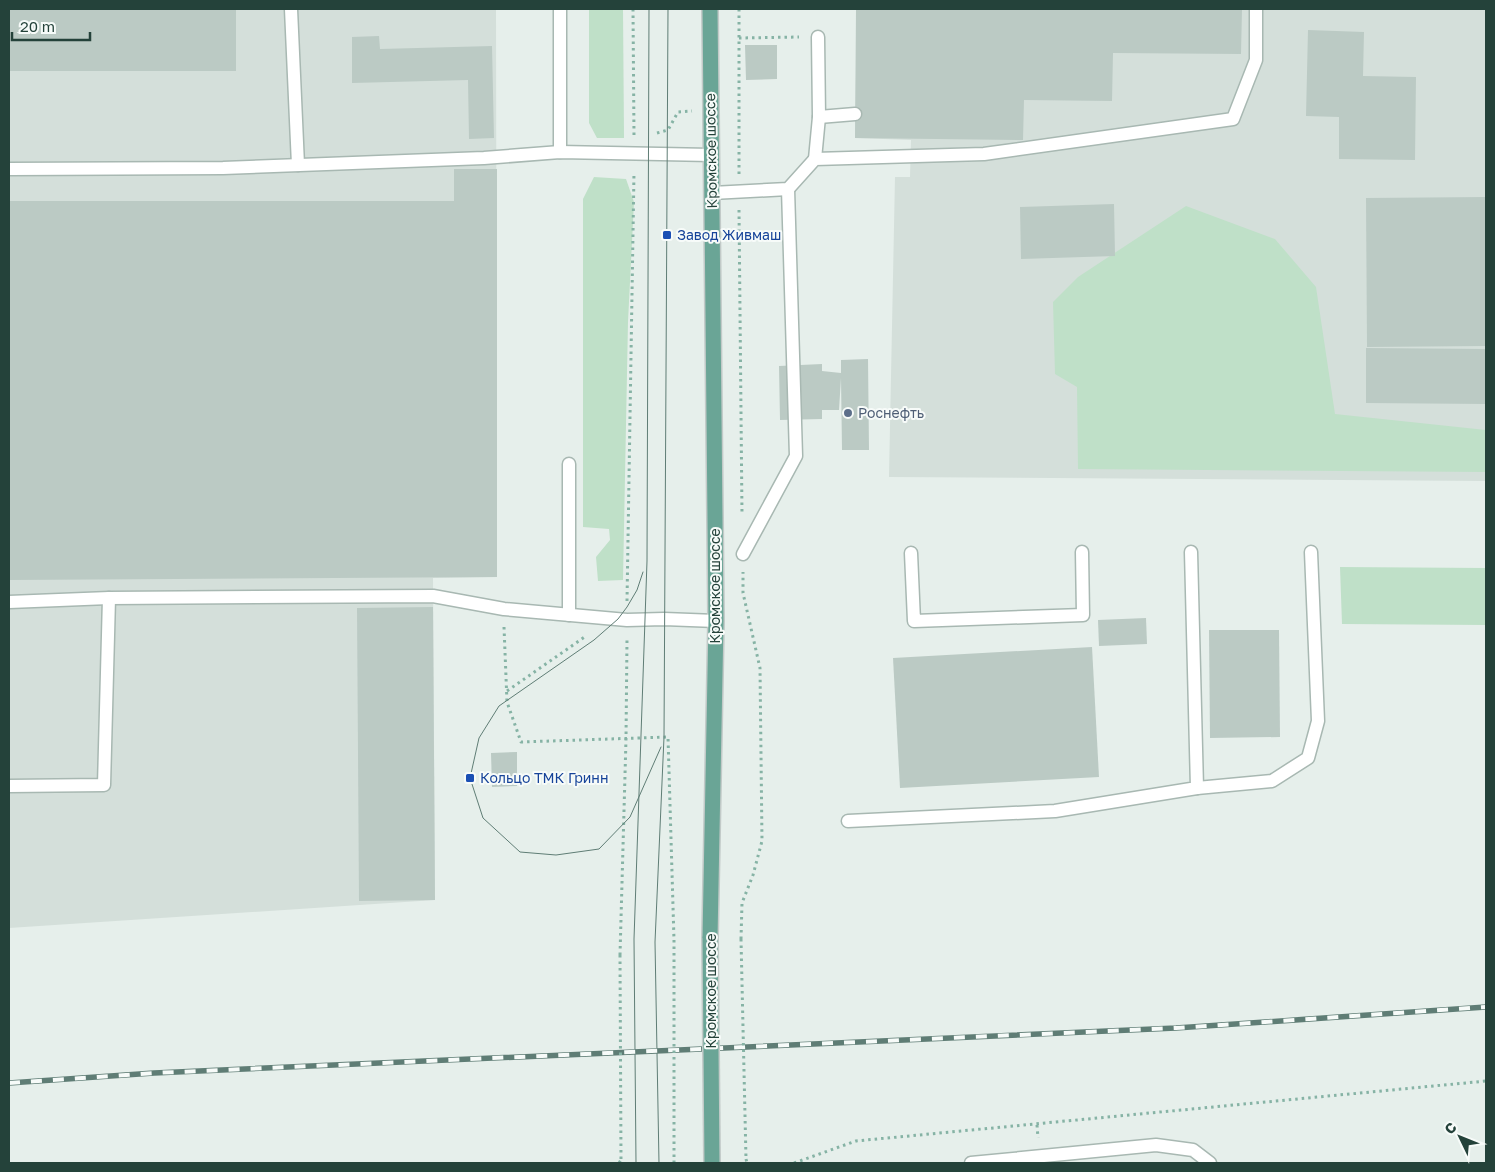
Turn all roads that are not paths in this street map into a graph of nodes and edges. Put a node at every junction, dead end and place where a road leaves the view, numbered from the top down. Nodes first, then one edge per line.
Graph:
1 (291, 9) edge
2 (560, 9) edge
3 (710, 9) edge
4 (1256, 9) edge
5 (818, 37) road end
6 (855, 114) dead end
7 (818, 117) junction
8 (560, 152) junction
9 (710, 155) junction
10 (815, 159) junction
11 (298, 165) junction
12 (9, 169) edge
13 (788, 189) junction
14 (712, 193) junction
15 (569, 464) dead end
16 (1082, 552) dead end
17 (1191, 552) dead end
18 (1311, 552) dead end
19 (911, 553) dead end
20 (743, 554) road end
21 (109, 598) junction
22 (9, 602) edge
23 (569, 615) junction
24 (716, 620) junction
25 (9, 786) edge
26 (1197, 788) junction
27 (848, 821) dead end
28 (712, 1163) edge
29 (971, 1163) edge
30 (1210, 1163) edge

1 - 11 lane
2 - 8 lane
3 - 9 main road, Кромское шоссе
4 - 10 lane
5 - 7 lane
6 - 7 lane
7 - 10 lane
8 - 9 lane
8 - 11 lane
9 - 14 main road, Кромское шоссе
10 - 13 lane
11 - 12 lane
13 - 14 lane
13 - 20 lane
14 - 24 main road, Кромское шоссе
15 - 23 lane
16 - 19 lane
17 - 26 lane
18 - 26 lane
21 - 22 lane
21 - 23 lane
21 - 25 lane
23 - 24 lane
24 - 28 main road, Кромское шоссе, bridge
26 - 27 lane
29 - 30 lane

